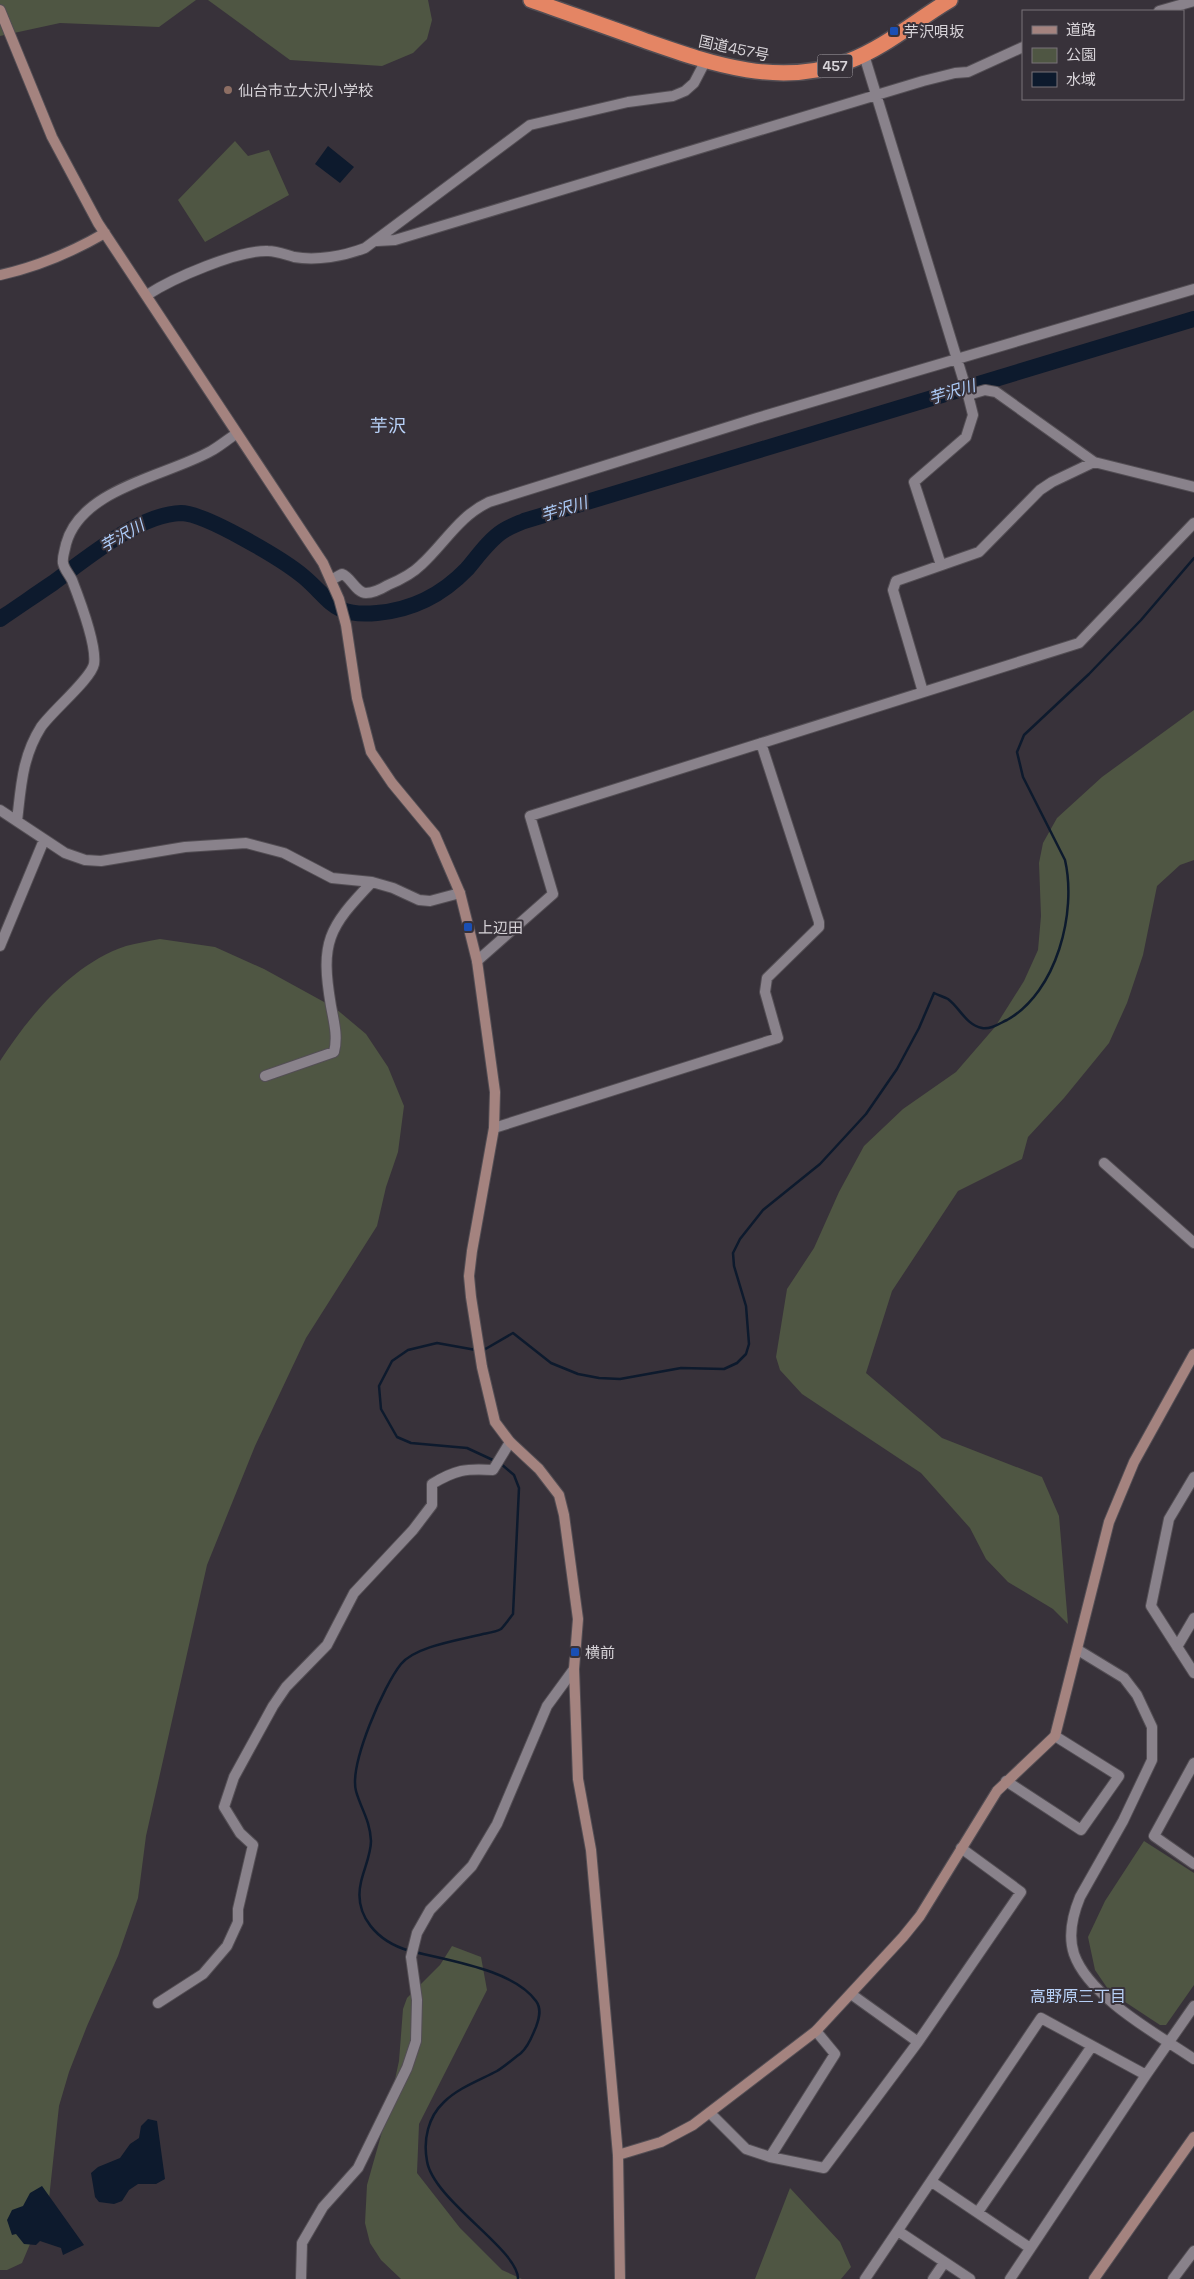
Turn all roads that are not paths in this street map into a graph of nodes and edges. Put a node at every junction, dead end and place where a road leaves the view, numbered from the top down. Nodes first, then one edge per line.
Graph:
1 (531, 0) edge
2 (950, 0) edge
3 (1194, 1) edge
4 (0, 10) edge
5 (1162, 10) edge
6 (1022, 47) edge
7 (864, 55) junction
8 (705, 62) junction
9 (878, 95) junction
10 (105, 233) junction
11 (377, 241) junction
12 (0, 276) edge
13 (1194, 289) edge
14 (147, 295) junction
15 (958, 360) junction
16 (968, 394) junction
17 (236, 434) junction
18 (1094, 462) junction
19 (1194, 487) edge
20 (1194, 522) edge
21 (941, 565) junction
22 (331, 580) junction
23 (923, 692) junction
24 (762, 743) junction
25 (0, 810) edge
26 (17, 821) junction
27 (44, 840) junction
28 (372, 882) junction
29 (460, 893) junction
30 (0, 946) edge
31 (477, 961) junction
32 (265, 1076) dead end
33 (494, 1128) junction
34 (1104, 1162) dead end
35 (1194, 1243) edge
36 (1194, 1354) edge
37 (510, 1442) junction
38 (1194, 1477) edge
39 (1194, 1618) edge
40 (1177, 1647) junction
41 (1078, 1650) junction
42 (574, 1669) junction
43 (1194, 1673) edge
44 (1055, 1736) junction
45 (1194, 1763) edge
46 (1006, 1781) junction
47 (961, 1848) junction
48 (1194, 1864) edge
49 (851, 1994) junction
50 (158, 2003) dead end
51 (1194, 2006) edge
52 (816, 2031) junction
53 (918, 2042) junction
54 (1169, 2042) junction
55 (1092, 2046) junction
56 (1194, 2059) edge
57 (1146, 2074) junction
58 (710, 2113) junction
59 (1194, 2137) edge
60 (618, 2155) junction
61 (770, 2156) junction
62 (932, 2182) junction
63 (978, 2212) junction
64 (898, 2231) junction
65 (1030, 2248) junction
66 (1194, 2252) edge
67 (944, 2263) junction
68 (302, 2279) edge
69 (620, 2279) edge
70 (865, 2279) edge
71 (933, 2279) edge
72 (970, 2279) edge
73 (1010, 2279) edge
74 (1094, 2279) edge
75 (1173, 2279) edge

1 - 8 highway, 国道457号 / 457
2 - 7 highway, 国道457号 / 457
3 - 5 street
4 - 10 street
6 - 9 street
7 - 8 highway, 国道457号 / 457
7 - 9 street
8 - 11 street
9 - 11 street
9 - 15 street
10 - 12 street
10 - 14 street
11 - 14 street
13 - 15 street
14 - 17 street
15 - 16 street
15 - 22 street
16 - 18 street
16 - 21 street
17 - 22 street
17 - 26 street
18 - 19 street
18 - 21 street
20 - 23 street
21 - 23 street
22 - 29 street
23 - 24 street
24 - 31 street
24 - 33 street
25 - 26 street
26 - 27 street
27 - 28 street
27 - 30 street
28 - 29 street
28 - 32 street
29 - 31 street
31 - 33 street
33 - 37 street
34 - 35 street
36 - 41 street
37 - 42 street
37 - 50 street
38 - 40 street
39 - 40 street
40 - 43 street
41 - 44 street
41 - 54 street
42 - 60 street
42 - 68 street
44 - 46 street
44 - 46 street
45 - 48 street
46 - 47 street
47 - 49 street
47 - 53 street
49 - 52 street
49 - 53 street
51 - 54 street
52 - 58 street
52 - 61 street
53 - 61 street
54 - 56 street
54 - 57 street
55 - 57 street
55 - 62 street
55 - 63 street
57 - 65 street
58 - 60 street
58 - 61 street
59 - 74 street
60 - 69 street
62 - 63 street
62 - 64 street
63 - 65 street
64 - 67 street
64 - 70 street
65 - 73 street
66 - 75 street
67 - 71 street
67 - 72 street

